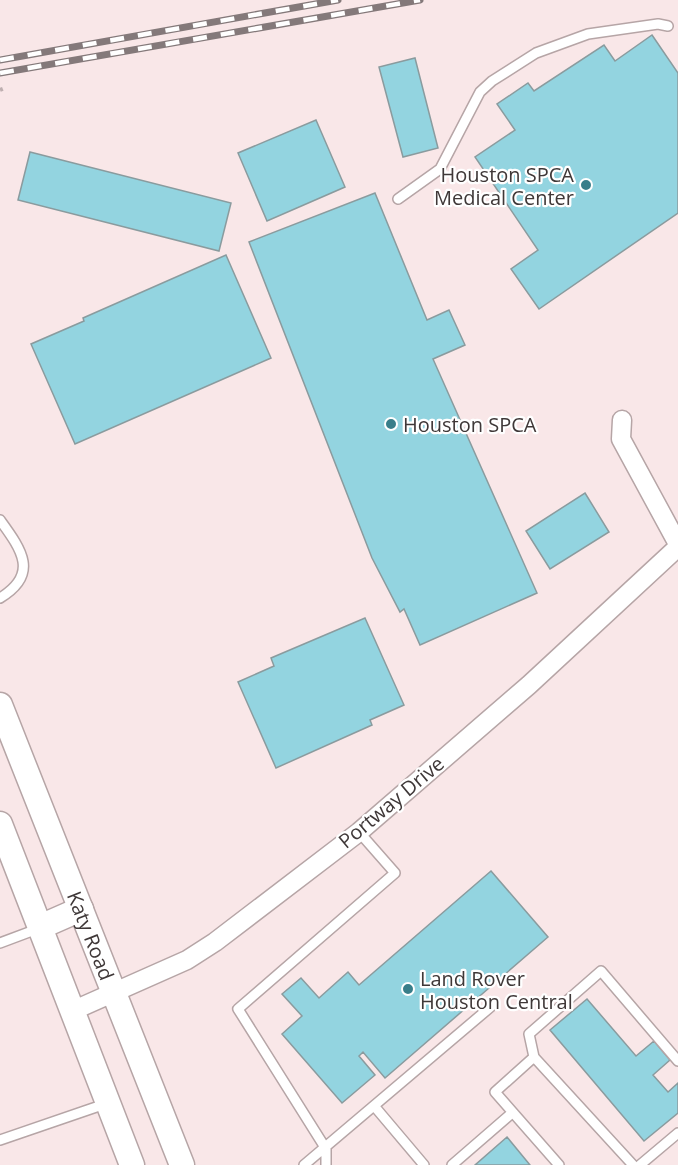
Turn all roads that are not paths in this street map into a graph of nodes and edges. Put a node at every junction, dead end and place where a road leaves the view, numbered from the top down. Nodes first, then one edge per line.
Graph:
1 (668, 26) dead end
2 (398, 199) dead end
3 (622, 420) dead end
4 (0, 520) edge
5 (678, 545) edge
6 (0, 598) edge
7 (0, 705) edge
8 (0, 824) edge
9 (359, 832) junction
10 (81, 909) junction
11 (40, 927) junction
12 (0, 943) edge
13 (114, 994) junction
14 (494, 1004) dead end
15 (72, 1011) junction
16 (534, 1057) junction
17 (678, 1060) edge
18 (108, 1103) junction
19 (375, 1107) junction
20 (512, 1113) junction
21 (678, 1133) edge
22 (0, 1140) edge
23 (326, 1149) junction
24 (132, 1165) edge
25 (182, 1165) edge
26 (304, 1165) edge
27 (326, 1165) edge
28 (424, 1165) edge
29 (452, 1165) edge
30 (559, 1165) edge
31 (633, 1165) edge
32 (640, 1165) edge

1 - 2 lane
3 - 5 street
4 - 6 lane
5 - 9 street, Portway Drive
7 - 10 main road, Katy Road
8 - 11 main road
9 - 13 street, Portway Drive
9 - 23 lane
10 - 11 main road
10 - 13 main road, Katy Road
11 - 12 lane
11 - 15 main road
13 - 15 street, Portway Drive
13 - 25 main road, Katy Road
14 - 19 lane
15 - 18 main road
16 - 17 lane
16 - 20 lane
16 - 31 lane
18 - 22 lane
18 - 24 main road
19 - 23 lane
19 - 28 lane
20 - 29 lane
20 - 30 lane
21 - 32 lane
23 - 26 lane
23 - 27 lane

